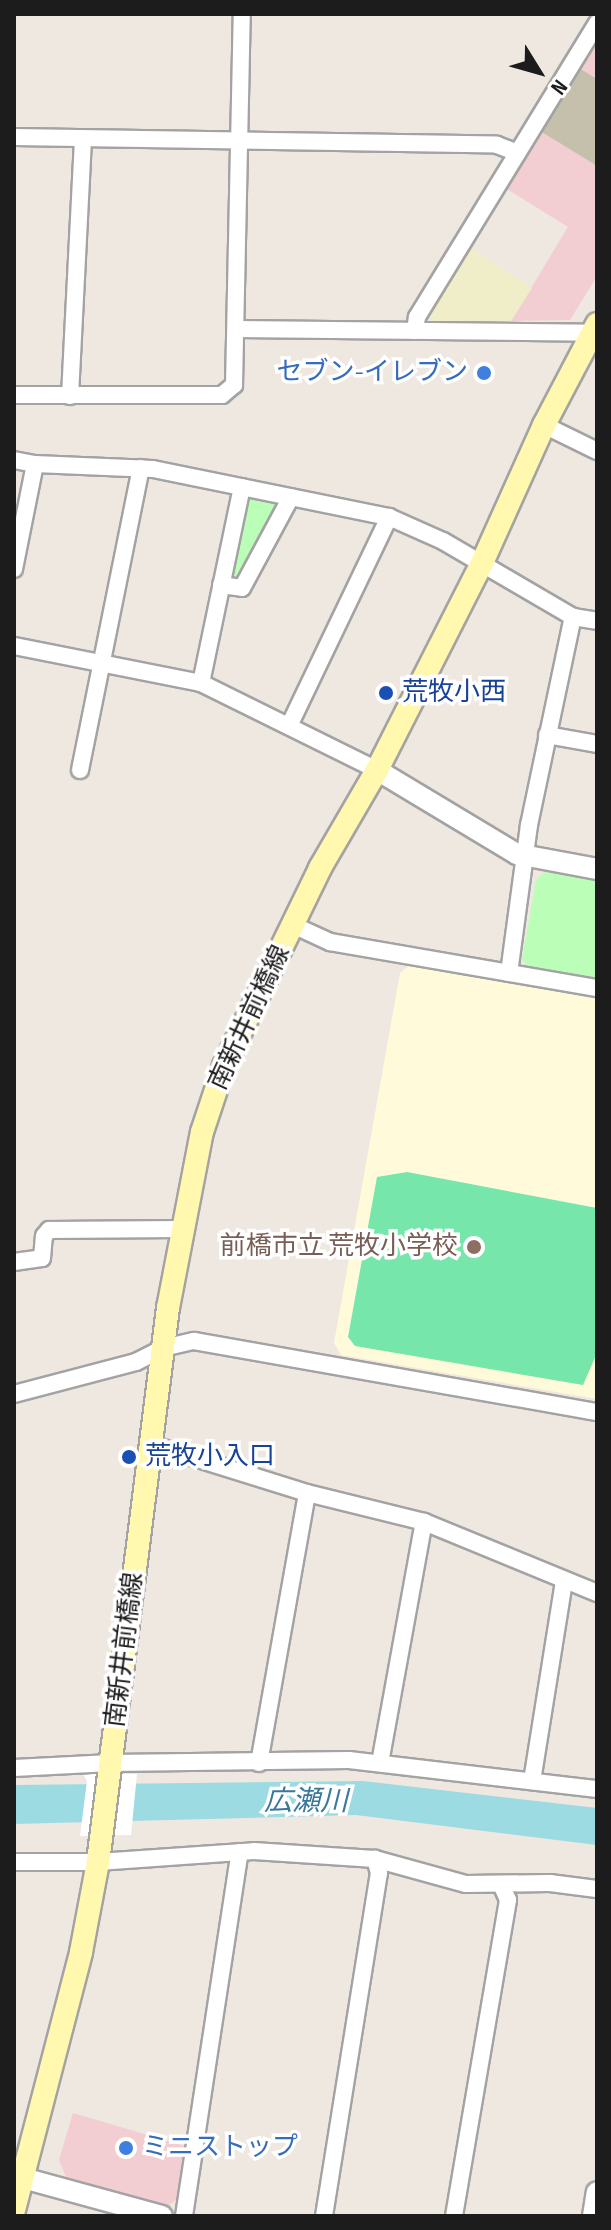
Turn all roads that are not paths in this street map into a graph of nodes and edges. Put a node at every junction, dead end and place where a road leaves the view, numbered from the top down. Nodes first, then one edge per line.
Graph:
1 (242, 14) edge
2 (597, 23) edge
3 (14, 137) edge
4 (83, 138) junction
5 (240, 141) junction
6 (518, 153) junction
7 (236, 329) junction
8 (595, 330) edge
9 (415, 331) junction
10 (14, 395) edge
11 (70, 396) junction
12 (544, 425) junction
13 (597, 451) edge
14 (14, 460) edge
15 (35, 464) junction
16 (141, 468) junction
17 (242, 487) junction
18 (291, 497) junction
19 (389, 517) junction
20 (482, 563) junction
21 (14, 569) edge
22 (221, 585) junction
23 (573, 617) junction
24 (597, 621) edge
25 (14, 646) edge
26 (104, 664) junction
27 (201, 683) junction
28 (289, 726) junction
29 (547, 735) junction
30 (597, 744) edge
31 (80, 770) dead end
32 (377, 770) junction
33 (524, 856) junction
34 (597, 869) edge
35 (293, 925) junction
36 (509, 973) junction
37 (597, 988) edge
38 (180, 1229) junction
39 (14, 1262) edge
40 (163, 1348) junction
41 (14, 1394) edge
42 (597, 1412) edge
43 (150, 1444) junction
44 (307, 1493) junction
45 (424, 1522) junction
46 (564, 1581) junction
47 (597, 1593) edge
48 (259, 1763) junction
49 (380, 1763) junction
50 (14, 1768) edge
51 (110, 1770) junction
52 (532, 1781) junction
53 (597, 1789) edge
54 (240, 1852) junction
55 (375, 1859) junction
56 (14, 1862) edge
57 (98, 1862) junction
58 (501, 1884) junction
59 (597, 1889) edge
60 (18, 2176) edge
61 (597, 2192) edge
62 (14, 2210) edge
63 (162, 2216) edge
64 (184, 2216) edge
65 (324, 2216) edge
66 (454, 2216) edge
67 (593, 2216) edge

1 - 5 street
2 - 6 street
3 - 4 street
4 - 5 street
4 - 11 street
5 - 6 street
5 - 7 street
6 - 9 street
7 - 9 street
7 - 11 street
8 - 9 street
8 - 12 main road, 南新井前橋線
10 - 11 street
12 - 13 street
12 - 20 main road, 南新井前橋線
14 - 15 street
15 - 16 street
15 - 21 street
16 - 17 street
16 - 26 street
17 - 18 street
17 - 22 street
18 - 19 street
18 - 22 street
19 - 20 street
19 - 28 street
20 - 23 street
20 - 32 main road, 南新井前橋線
22 - 27 street
23 - 24 street
23 - 29 street
25 - 26 street
26 - 27 street
26 - 31 street
27 - 28 street
28 - 32 street
29 - 30 street
29 - 33 street
32 - 33 street
32 - 35 main road, 南新井前橋線
33 - 34 street
33 - 36 street
35 - 36 street
35 - 38 main road, 南新井前橋線
36 - 37 street
38 - 39 street
38 - 40 main road, 南新井前橋線
40 - 41 street
40 - 42 street
40 - 43 main road, 南新井前橋線
43 - 44 street
43 - 51 main road, 南新井前橋線
44 - 45 street
44 - 48 street
45 - 46 street
45 - 49 street
46 - 47 street
46 - 52 street
48 - 49 street
48 - 51 street
49 - 52 street
50 - 51 street
51 - 57 main road, 南新井前橋線
52 - 53 street
54 - 55 street
54 - 57 street
54 - 64 street
55 - 58 street
55 - 65 street
56 - 57 street
57 - 60 main road
58 - 59 street
58 - 66 street
60 - 62 main road
60 - 63 street
61 - 67 street

